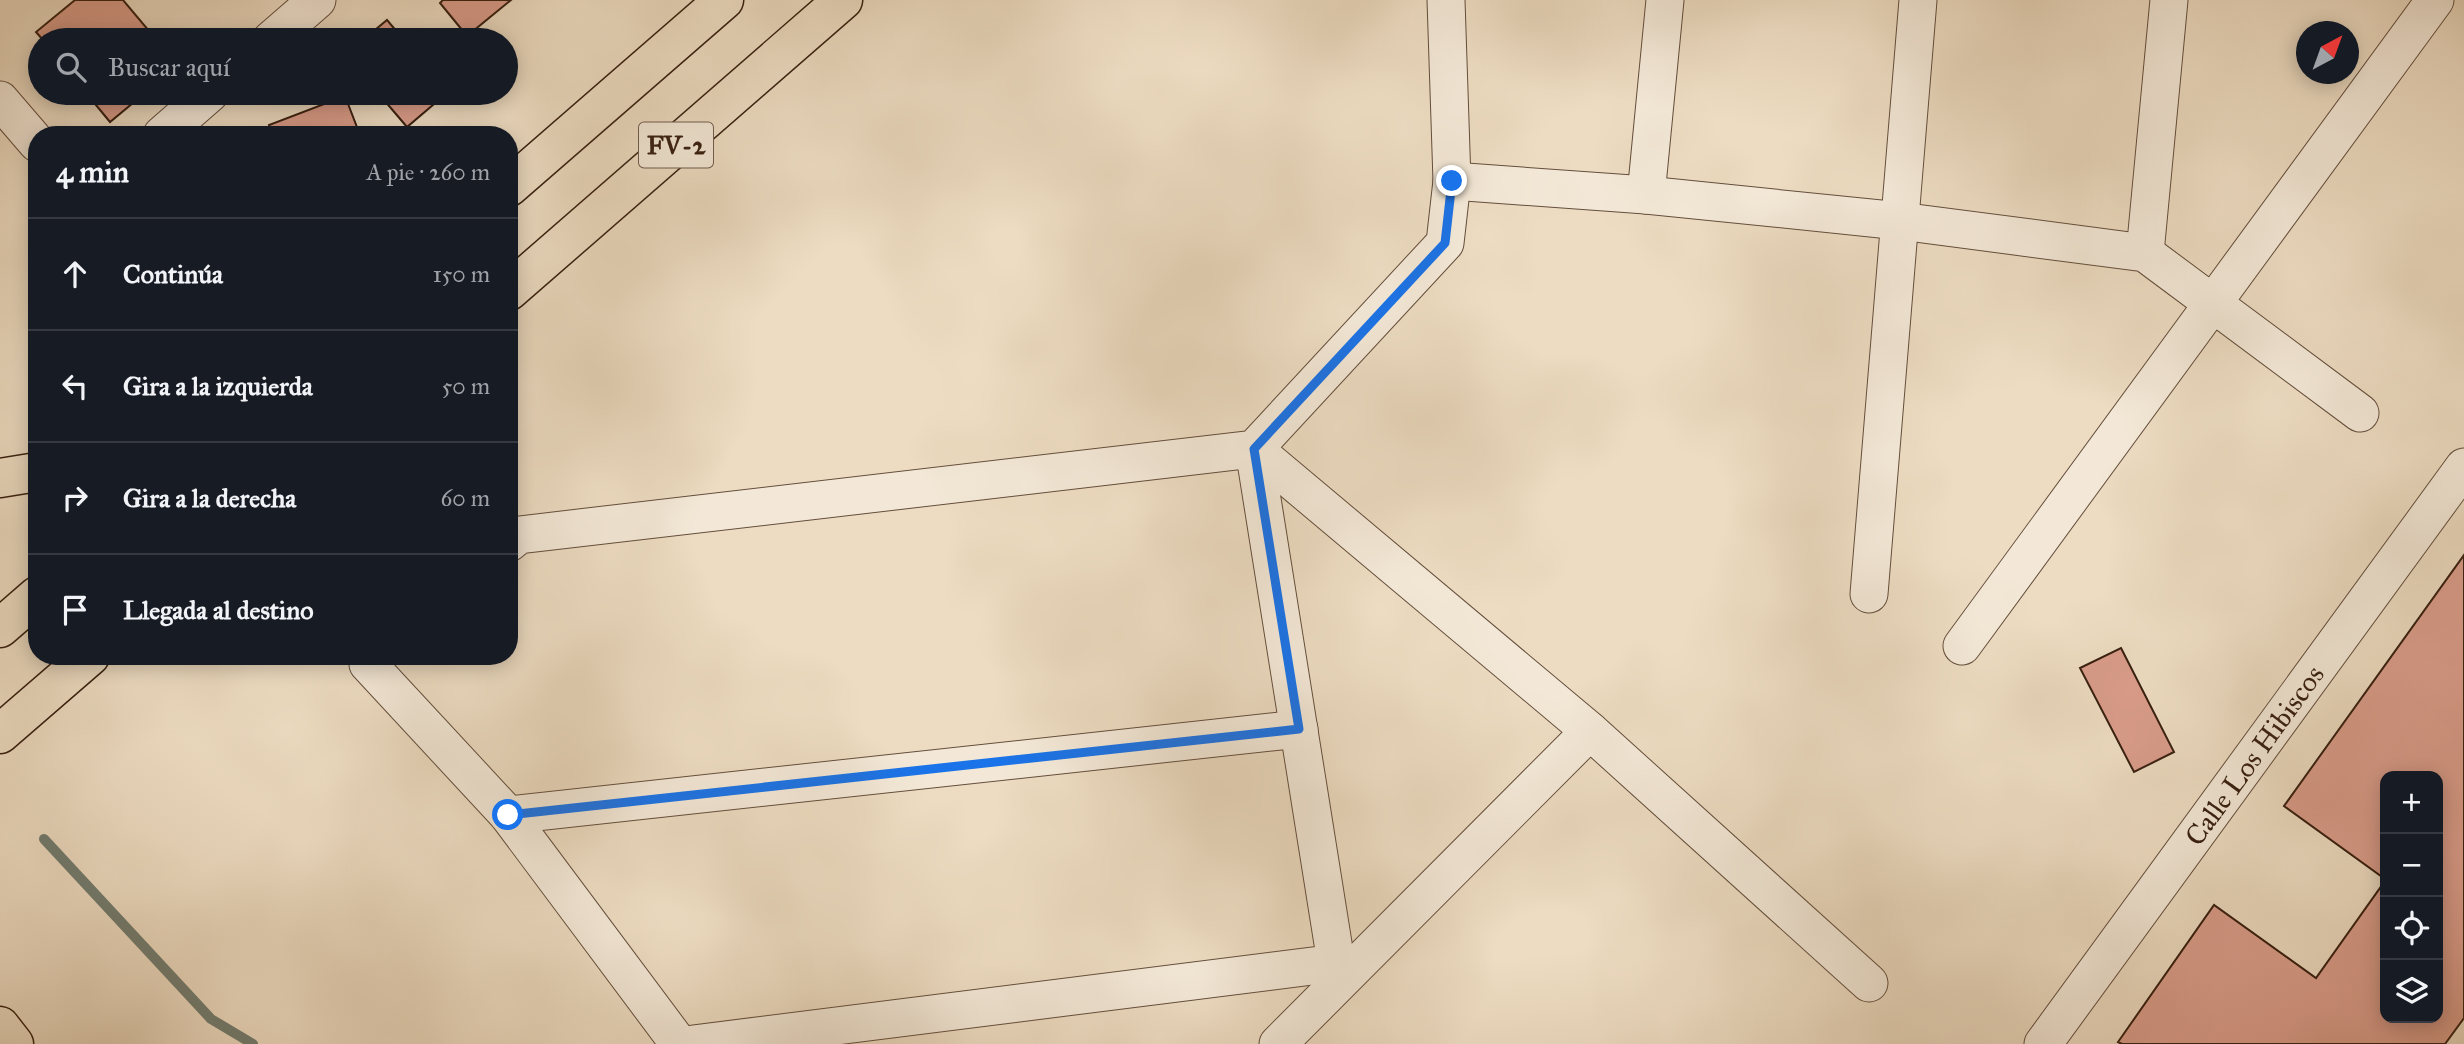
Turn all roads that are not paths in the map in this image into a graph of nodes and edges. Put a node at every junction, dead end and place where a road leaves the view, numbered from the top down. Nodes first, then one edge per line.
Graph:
1 (317, 0) edge
2 (724, 0) edge
3 (843, 0) edge
4 (1446, 0) edge
5 (1665, 0) edge
6 (1918, 0) edge
7 (2169, 0) edge
8 (2435, 0) edge
9 (285, 28) edge
10 (0, 100) edge
11 (197, 105) edge
12 (172, 126) edge
13 (28, 133) edge
14 (518, 179) edge
15 (1452, 181) junction
16 (1646, 195) junction
17 (1900, 221) junction
18 (2145, 253) junction
19 (518, 282) edge
20 (2212, 305) junction
21 (2360, 414) dead end
22 (1254, 449) junction
23 (2464, 467) edge
24 (28, 473) edge
25 (0, 478) edge
26 (518, 536) edge
27 (1869, 594) dead end
28 (28, 604) edge
29 (0, 628) edge
30 (1962, 646) dead end
31 (80, 665) edge
32 (370, 665) edge
33 (1299, 729) junction
34 (1590, 731) junction
35 (0, 734) edge
36 (508, 815) junction
37 (1338, 972) junction
38 (1869, 983) dead end
39 (0, 1026) edge
40 (14, 1044) edge
41 (679, 1044) edge
42 (693, 1044) edge
43 (1278, 1044) edge
44 (2043, 1044) edge

1 - 9 street
2 - 14 highway, FV-2
3 - 19 highway, FV-2
4 - 15 street
5 - 16 street
6 - 17 street
7 - 18 street
8 - 20 street
10 - 13 street
11 - 12 street
15 - 16 street
15 - 22 street
16 - 17 street
17 - 18 street
17 - 27 street
18 - 20 street
20 - 21 street
20 - 30 street
22 - 26 street
22 - 33 street
22 - 34 street
23 - 44 street, Calle Los Hibiscos
24 - 25 highway
28 - 29 highway
31 - 35 highway
32 - 36 street
33 - 36 street
33 - 37 street
34 - 37 street
34 - 38 street
36 - 41 street
37 - 42 street
37 - 43 street
39 - 40 highway

